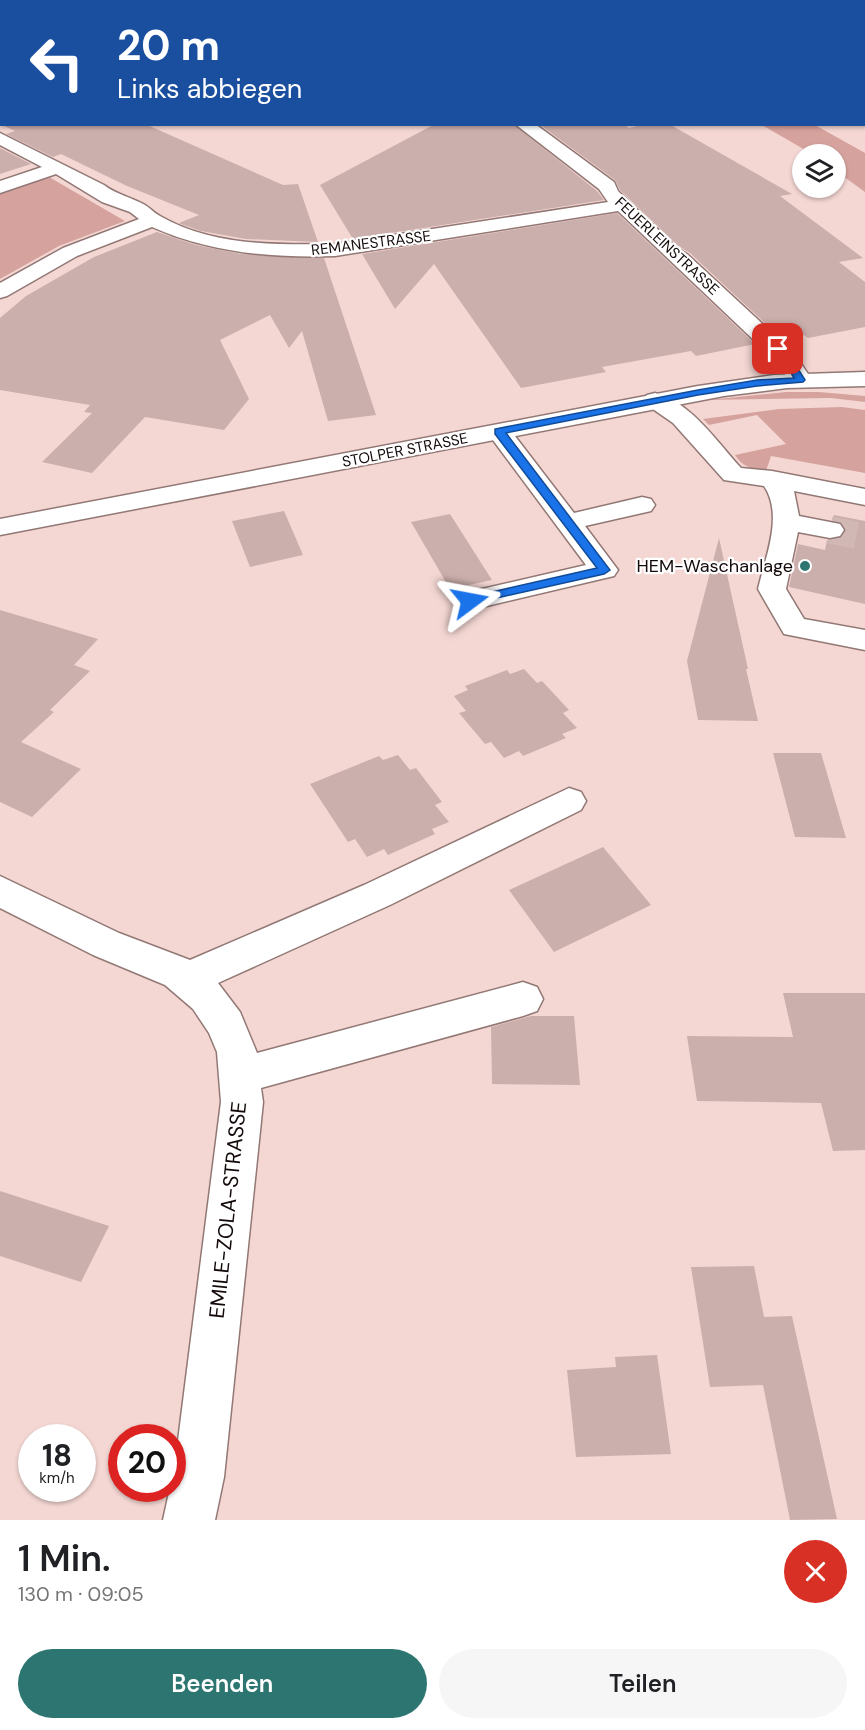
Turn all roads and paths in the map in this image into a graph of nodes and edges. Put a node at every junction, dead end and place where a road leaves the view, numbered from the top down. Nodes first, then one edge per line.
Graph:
1 (526, 126) edge
2 (0, 138) edge
3 (57, 168) junction
4 (0, 187) edge
5 (623, 205) junction
6 (153, 220) junction
7 (0, 292) edge
8 (800, 380) junction
9 (859, 383) edge
10 (655, 400) junction
11 (499, 432) junction
12 (777, 486) junction
13 (865, 497) edge
14 (642, 505) dead end
15 (865, 510) edge
16 (569, 522) junction
17 (786, 522) junction
18 (0, 527) edge
19 (830, 530) tunnel mouth
20 (470, 601) dead end
21 (865, 640) edge
22 (569, 801) dead end
23 (0, 891) edge
24 (187, 979) junction
25 (523, 999) dead end
26 (239, 1076) junction
27 (189, 1520) edge

1 - 5 street, FEUERLEINSTRASSE
2 - 3 street, REMANESTRASSE
3 - 4 street
3 - 6 street, REMANESTRASSE
5 - 6 street, REMANESTRASSE
5 - 8 street, FEUERLEINSTRASSE
6 - 7 street
8 - 9 street, STOLPER STRASSE
8 - 10 street, STOLPER STRASSE
10 - 11 street, STOLPER STRASSE
10 - 12 street
11 - 16 street
11 - 18 street, STOLPER STRASSE
12 - 13 street
12 - 15 street
12 - 17 street
14 - 16 street
16 - 20 street
17 - 19 street
17 - 21 street
22 - 24 street
23 - 24 street, EMILE-ZOLA-STRASSE
24 - 26 street, EMILE-ZOLA-STRASSE
25 - 26 street
26 - 27 street, EMILE-ZOLA-STRASSE

